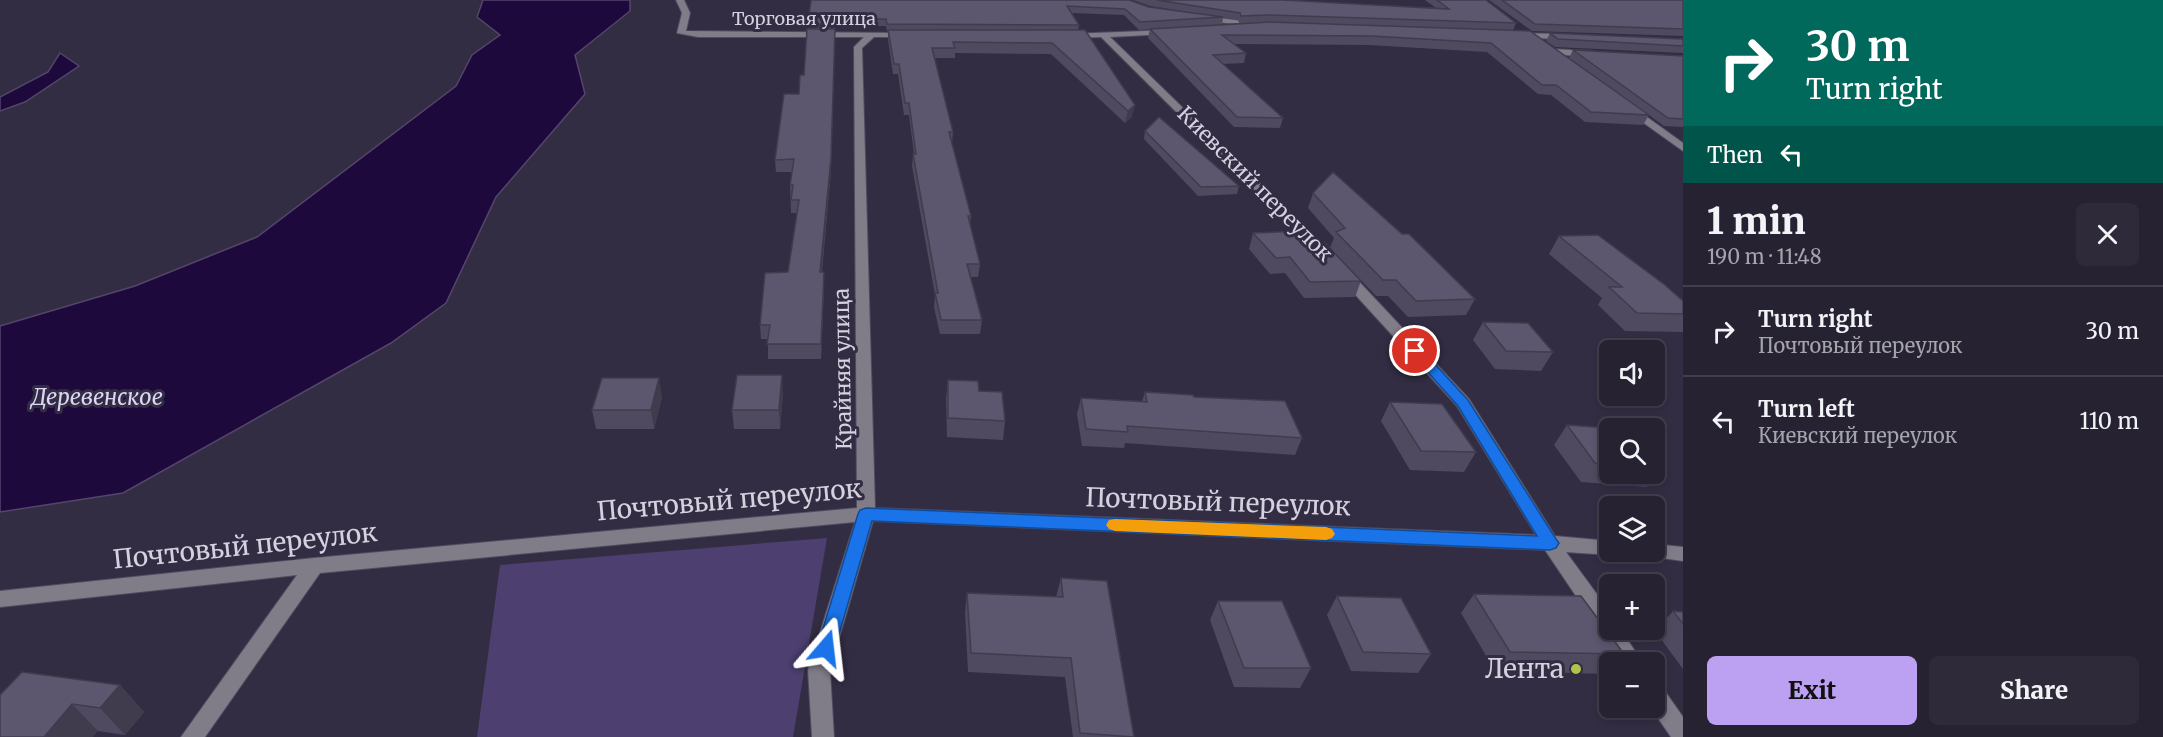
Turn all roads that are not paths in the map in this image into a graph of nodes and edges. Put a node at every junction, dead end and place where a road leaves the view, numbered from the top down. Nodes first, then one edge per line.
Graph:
1 (680, 0) edge
2 (1191, 16) edge
3 (1514, 23) edge
4 (1220, 29) edge
5 (1174, 32) edge
6 (872, 35) junction
7 (919, 35) edge
8 (1509, 35) edge
9 (1531, 35) junction
10 (1058, 36) edge
11 (1104, 36) junction
12 (1578, 37) edge
13 (1553, 52) junction
14 (1600, 54) edge
15 (1572, 66) edge
16 (1618, 100) edge
17 (1683, 148) edge
18 (866, 514) junction
19 (1550, 543) junction
20 (1599, 547) edge
21 (1665, 552) edge
22 (1683, 554) edge
23 (314, 566) junction
24 (0, 599) edge
25 (1599, 614) edge
26 (1665, 710) edge
27 (1683, 736) edge
28 (192, 737) edge
29 (823, 737) edge

1 - 6 street, Торговая улица
2 - 4 street
3 - 9 street
5 - 11 street
6 - 7 street, Торговая улица
6 - 18 street, Крайняя улица
8 - 9 street
9 - 12 street
9 - 13 street
10 - 11 street
11 - 19 street, Киевский переулок
13 - 14 street
13 - 15 street
16 - 17 street
18 - 19 street, Почтовый переулок
18 - 23 street, Почтовый переулок
18 - 29 street, Крайняя улица
19 - 20 street, Почтовый переулок
19 - 25 street, Киевский переулок
21 - 22 street
23 - 24 street, Почтовый переулок
23 - 28 street
26 - 27 street

